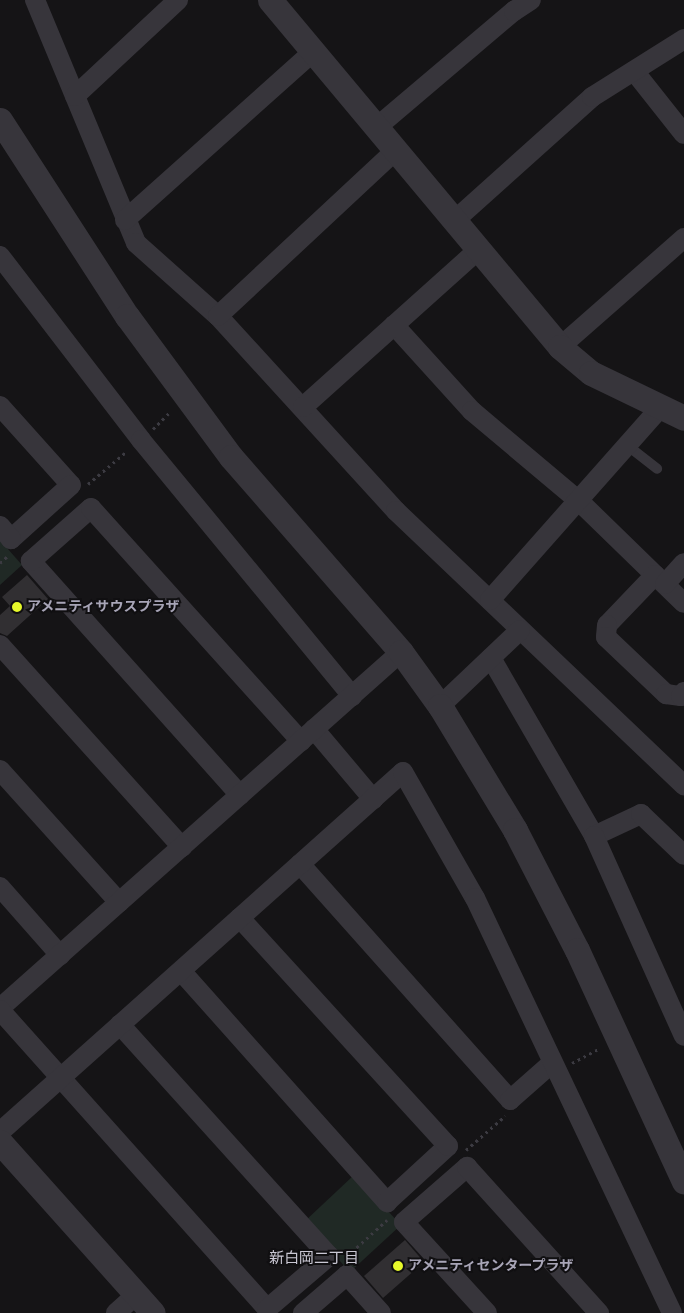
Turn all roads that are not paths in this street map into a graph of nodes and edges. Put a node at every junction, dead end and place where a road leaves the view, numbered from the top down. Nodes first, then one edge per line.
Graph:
1 (36, 0) edge
2 (178, 0) edge
3 (270, 0) edge
4 (531, 0) edge
5 (510, 5) edge
6 (684, 40) edge
7 (313, 52) junction
8 (634, 71) junction
9 (76, 96) junction
10 (0, 120) edge
11 (377, 127) junction
12 (684, 134) edge
13 (396, 150) junction
14 (126, 220) junction
15 (454, 221) junction
16 (684, 238) edge
17 (478, 250) junction
18 (0, 256) edge
19 (218, 316) junction
20 (394, 325) junction
21 (560, 347) junction
22 (0, 406) edge
23 (303, 408) junction
24 (661, 408) junction
25 (684, 418) edge
26 (628, 446) junction
27 (657, 469) dead end
28 (579, 501) junction
29 (0, 526) edge
30 (684, 563) edge
31 (660, 580) junction
32 (490, 600) junction
33 (684, 603) edge
34 (520, 630) junction
35 (0, 646) edge
36 (401, 652) junction
37 (491, 658) junction
38 (684, 692) edge
39 (352, 696) junction
40 (440, 706) junction
41 (308, 735) junction
42 (0, 770) edge
43 (684, 784) edge
44 (240, 795) junction
45 (373, 799) junction
46 (594, 836) junction
47 (182, 847) junction
48 (684, 855) edge
49 (300, 864) junction
50 (0, 887) edge
51 (119, 902) junction
52 (240, 918) junction
53 (60, 954) junction
54 (181, 971) junction
55 (0, 1009) edge
56 (120, 1025) junction
57 (684, 1036) edge
58 (552, 1063) junction
59 (60, 1078) junction
60 (0, 1132) edge
61 (0, 1142) edge
62 (684, 1182) edge
63 (136, 1295) junction
64 (116, 1313) edge
65 (153, 1313) edge
66 (303, 1313) edge
67 (381, 1313) edge
68 (487, 1313) edge
69 (598, 1313) edge
70 (672, 1313) edge

1 - 9 street
2 - 9 street
3 - 7 street
4 - 5 street
5 - 11 street
6 - 8 street
7 - 11 street
7 - 14 street
8 - 12 street
8 - 15 street
9 - 14 street
10 - 36 street
11 - 13 street
13 - 15 street
13 - 19 street
14 - 19 street
15 - 17 street
16 - 21 street
17 - 20 street
17 - 21 street
18 - 39 street
19 - 23 street
20 - 23 street
20 - 28 street
21 - 24 street
22 - 29 street
23 - 32 street
24 - 25 street
24 - 26 street
26 - 27 lane
26 - 28 street
28 - 31 street
28 - 32 street
30 - 31 street
31 - 33 street
31 - 38 street
32 - 34 street
34 - 37 street
34 - 43 street
35 - 47 street
36 - 39 street
36 - 40 street
37 - 40 street
37 - 46 street
39 - 41 street
40 - 62 street
41 - 44 street
41 - 44 street
41 - 45 street
42 - 51 street
44 - 47 street
45 - 49 street
45 - 58 street
46 - 48 street
46 - 57 street
47 - 51 street
49 - 52 street
49 - 58 street
50 - 53 street
51 - 53 street
52 - 54 street
52 - 54 street
53 - 55 street
54 - 56 street
55 - 59 street
56 - 59 street
56 - 59 street
58 - 70 street
59 - 60 street
61 - 63 street
63 - 64 street
63 - 65 street
66 - 67 street
68 - 69 street

